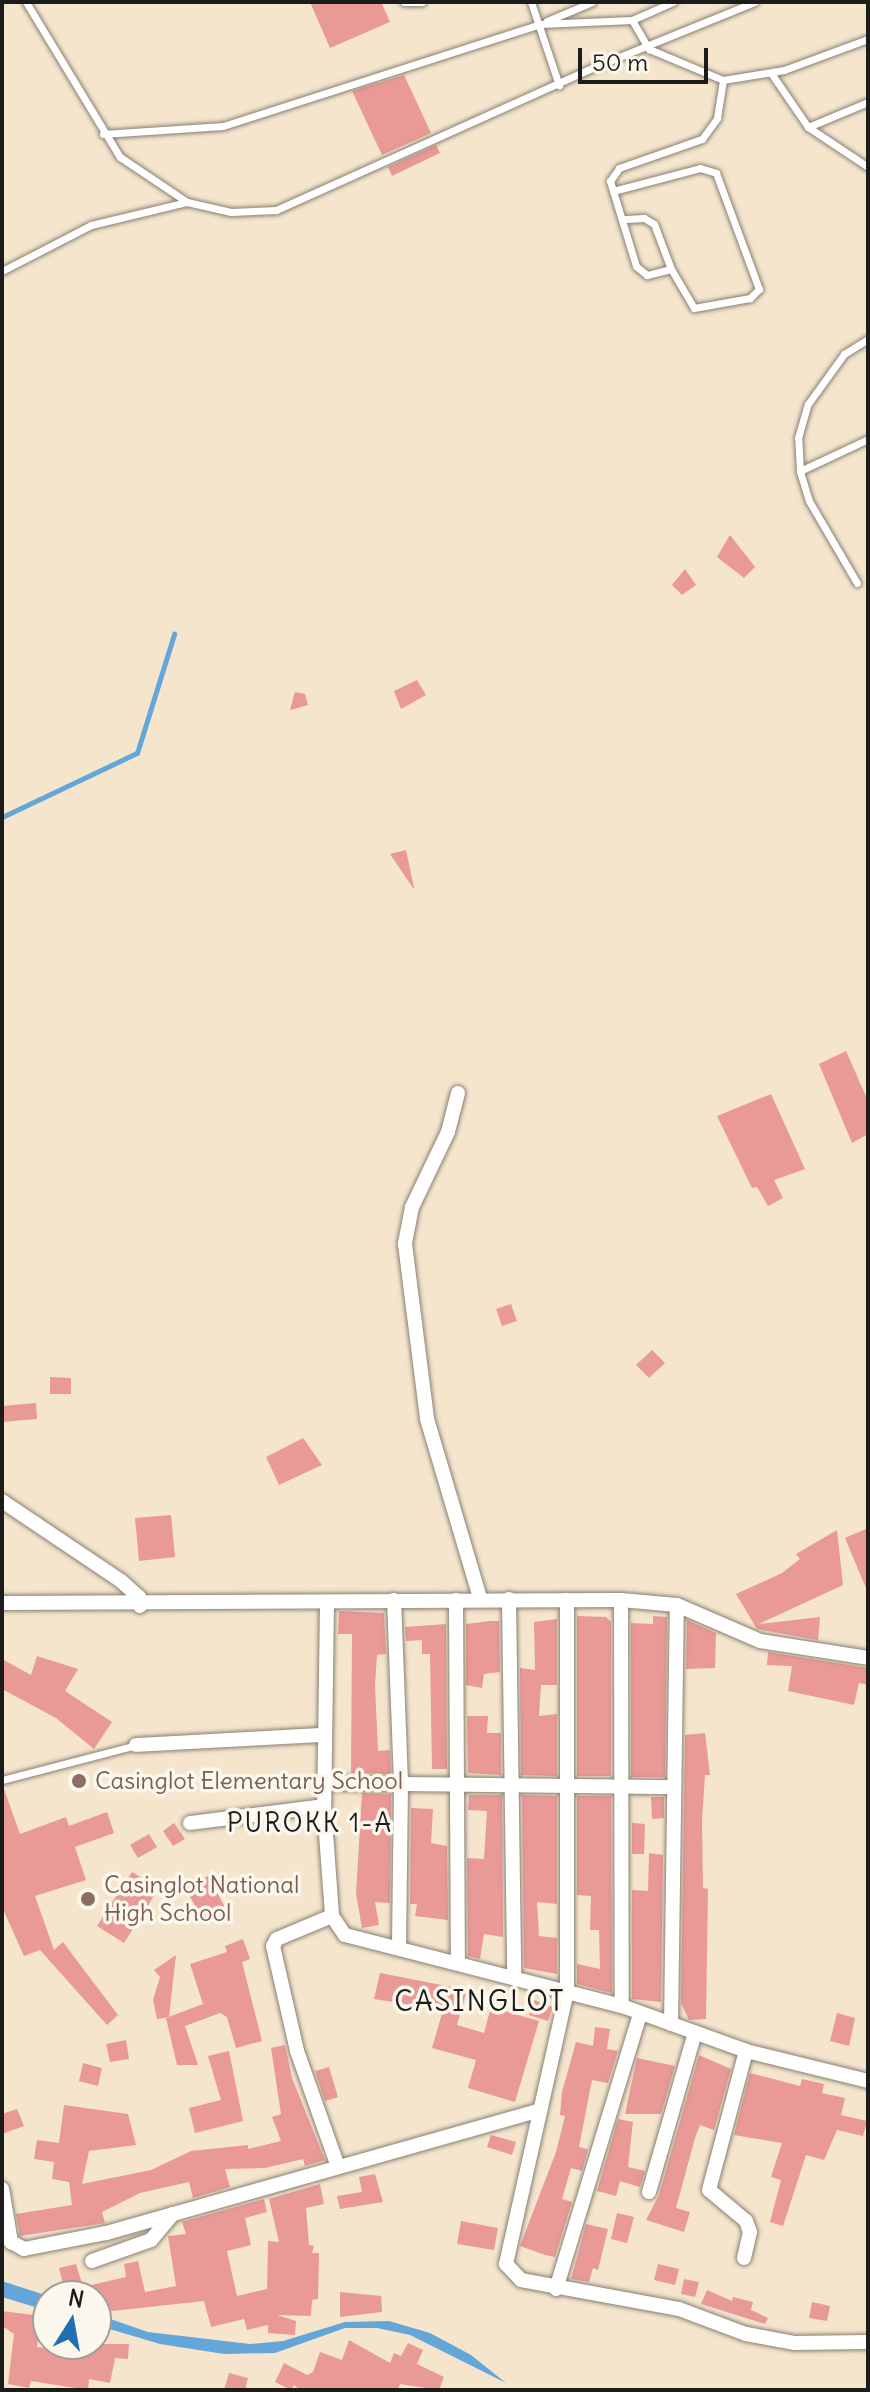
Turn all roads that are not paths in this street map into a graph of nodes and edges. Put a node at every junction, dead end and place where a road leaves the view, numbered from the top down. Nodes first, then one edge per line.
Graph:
1 (26, 2) edge
2 (404, 2) edge
3 (422, 2) edge
4 (531, 2) edge
5 (592, 2) edge
6 (673, 2) edge
7 (755, 2) edge
8 (632, 20) junction
9 (540, 24) junction
10 (868, 39) edge
11 (649, 49) junction
12 (771, 73) junction
13 (723, 80) junction
14 (559, 85) junction
15 (868, 102) edge
16 (808, 127) junction
17 (103, 134) junction
18 (868, 167) edge
19 (613, 191) junction
20 (187, 202) junction
21 (622, 219) junction
22 (671, 269) junction
23 (2, 271) edge
24 (868, 339) edge
25 (868, 439) edge
26 (800, 471) junction
27 (857, 583) dead end
28 (458, 1093) dead end
29 (2, 1501) edge
30 (480, 1598) junction
31 (509, 1599) junction
32 (394, 1600) junction
33 (456, 1600) junction
34 (567, 1600) junction
35 (621, 1600) junction
36 (2, 1603) edge
37 (327, 1603) junction
38 (677, 1605) junction
39 (140, 1606) junction
40 (868, 1658) edge
41 (323, 1735) junction
42 (136, 1745) joint
43 (2, 1780) edge
44 (457, 1782) junction
45 (324, 1783) junction
46 (401, 1783) junction
47 (510, 1783) junction
48 (621, 1783) junction
49 (565, 1784) junction
50 (674, 1787) junction
51 (324, 1806) junction
52 (190, 1823) dead end
53 (332, 1916) junction
54 (399, 1947) junction
55 (458, 1961) junction
56 (514, 1976) junction
57 (567, 1991) junction
58 (622, 2006) junction
59 (640, 2014) junction
60 (671, 2024) junction
61 (695, 2033) junction
62 (746, 2051) junction
63 (868, 2081) edge
64 (536, 2111) junction
65 (338, 2167) junction
66 (2, 2189) edge
67 (649, 2192) dead end
68 (173, 2214) junction
69 (744, 2258) dead end
70 (92, 2261) dead end
71 (556, 2289) junction
72 (868, 2342) edge

1 - 17 lane
2 - 3 lane
4 - 9 lane
5 - 9 lane
6 - 8 lane
7 - 11 lane
8 - 9 lane
8 - 11 lane
9 - 14 lane
9 - 17 lane
10 - 12 lane
11 - 13 lane
11 - 14 lane
12 - 13 lane
12 - 16 lane
13 - 19 lane
14 - 20 lane
15 - 16 lane
16 - 18 lane
17 - 20 lane
19 - 21 lane
19 - 22 lane
20 - 23 lane
21 - 22 lane
21 - 22 lane
24 - 26 lane
25 - 26 lane
26 - 27 lane
28 - 30 street
29 - 39 street
30 - 31 street
30 - 33 street
31 - 34 street
31 - 47 street
32 - 33 street
32 - 37 street
32 - 46 street
33 - 44 street
34 - 35 street
34 - 49 street
35 - 38 street
35 - 48 street
36 - 39 street
37 - 39 street
37 - 41 street
38 - 40 street
38 - 50 street
41 - 42 street
41 - 45 street
42 - 43 lane
44 - 46 street
44 - 47 street
44 - 55 street
45 - 46 street
45 - 51 street
46 - 54 street
47 - 49 street
47 - 56 street
48 - 49 street
48 - 50 street
48 - 58 street
49 - 57 street
50 - 60 street
51 - 52 street
51 - 53 street
53 - 54 street
53 - 65 street
54 - 55 street
55 - 56 street
56 - 57 street
57 - 58 street
57 - 64 street
58 - 59 street
59 - 60 street
59 - 71 street
60 - 61 street
61 - 62 street
61 - 67 street
62 - 63 street
62 - 69 street
64 - 65 street
64 - 71 street
65 - 68 street
66 - 68 street
68 - 70 street
71 - 72 street

